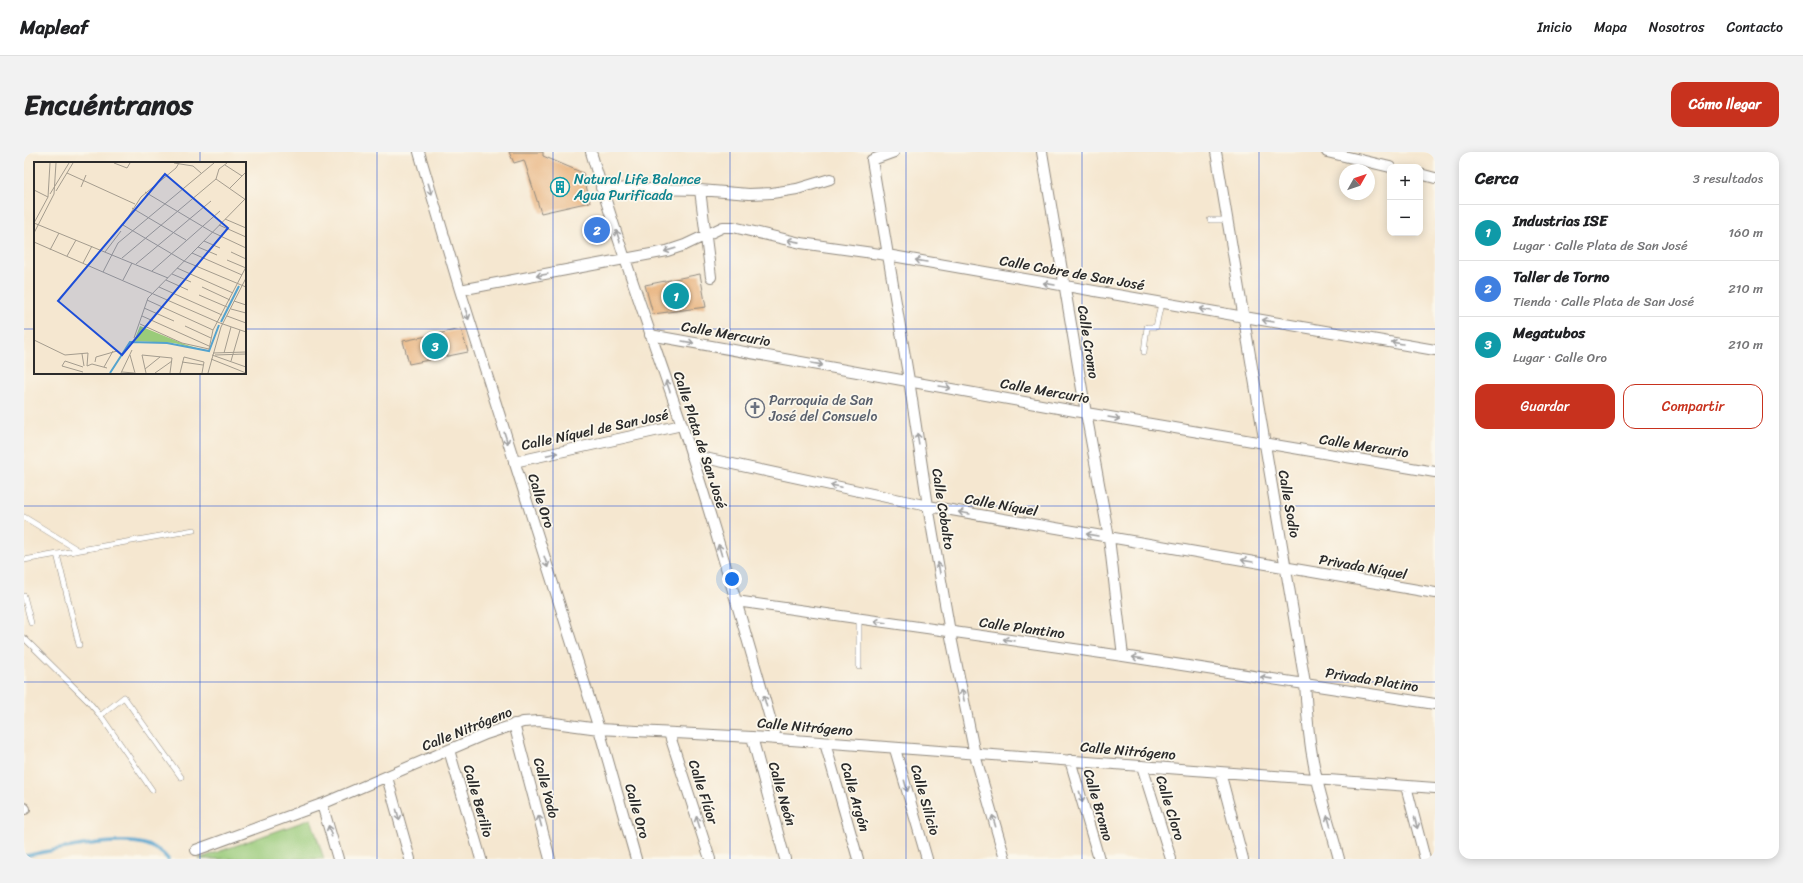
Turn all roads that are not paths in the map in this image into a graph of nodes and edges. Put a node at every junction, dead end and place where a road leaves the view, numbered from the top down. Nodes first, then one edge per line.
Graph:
1 (419, 152) edge
2 (591, 152) edge
3 (894, 152) edge
4 (1042, 152) edge
5 (1216, 152) edge
6 (1327, 152) edge
7 (1387, 166) edge
8 (1423, 175) edge
9 (1435, 178) edge
10 (830, 179) dead end
11 (601, 188) junction
12 (700, 190) junction
13 (1210, 220) dead end
14 (1227, 220) junction
15 (706, 235) junction
16 (887, 255) junction
17 (625, 260) junction
18 (711, 278) dead end
19 (1065, 286) junction
20 (460, 290) junction
21 (1161, 303) junction
22 (1243, 317) junction
23 (650, 335) junction
24 (1435, 350) edge
25 (1144, 352) dead end
26 (909, 380) junction
27 (1086, 413) junction
28 (682, 425) junction
29 (1264, 444) junction
30 (691, 455) junction
31 (514, 462) junction
32 (1435, 472) edge
33 (928, 506) junction
34 (24, 517) edge
35 (194, 530) dead end
36 (1109, 538) junction
37 (78, 550) junction
38 (57, 554) junction
39 (24, 560) edge
40 (1286, 568) junction
41 (1435, 593) edge
42 (24, 596) edge
43 (736, 601) junction
44 (859, 618) junction
45 (31, 623) dead end
46 (950, 632) junction
47 (24, 638) edge
48 (79, 645) dead end
49 (1123, 656) junction
50 (859, 667) dead end
51 (1305, 683) junction
52 (1435, 704) edge
53 (100, 716) junction
54 (514, 724) junction
55 (599, 729) junction
56 (669, 733) junction
57 (752, 737) junction
58 (776, 739) junction
59 (825, 743) junction
60 (895, 749) junction
61 (449, 750) junction
62 (975, 755) junction
63 (1070, 760) junction
64 (1142, 766) junction
65 (1220, 772) junction
66 (181, 777) dead end
67 (387, 777) junction
68 (1317, 779) junction
69 (1406, 786) junction
70 (1435, 788) edge
71 (152, 790) dead end
72 (322, 804) junction
73 (196, 850) dead end
74 (338, 859) edge
75 (410, 859) edge
76 (480, 859) edge
77 (550, 859) edge
78 (636, 859) edge
79 (710, 859) edge
80 (786, 859) edge
81 (858, 859) edge
82 (927, 859) edge
83 (1005, 859) edge
84 (1099, 859) edge
85 (1171, 859) edge
86 (1244, 859) edge
87 (1339, 859) edge
88 (1425, 859) edge

1 -> 20 street, Calle Oro
2 - 11 street, Calle Plata de San José
3 - 16 street, Calle Cobalto
4 - 19 street, Calle Cromo
5 - 14 street, Calle Sodio
6 - 7 street
8 - 9 street
10 - 12 street
11 - 12 street
17 -> 11 street, Calle Plata de San José
12 - 15 street
13 - 14 lane
14 - 22 street, Calle Sodio
16 -> 15 street, Calle Cobre de San José
15 -> 17 street, Calle Cobre de San José
15 - 18 street
19 -> 16 street, Calle Cobre de San José
16 - 26 street, Calle Cobalto
17 -> 20 street, Calle Cobre de San José
17 - 23 street, Calle Plata de San José
19 - 21 street, Calle Cobre de San José
19 - 27 street, Calle Cromo
20 -> 31 street, Calle Oro
22 -> 21 street, Calle Cobre de San José
21 - 25 lane
24 -> 22 street, Calle Cobre de San José
22 - 29 street, Calle Sodio
23 -> 26 street, Calle Mercurio
28 -> 23 street, Calle Plata de San José
26 -> 27 street, Calle Mercurio
33 -> 26 street, Calle Cobalto
27 -> 29 street, Calle Mercurio
27 - 36 street, Calle Cromo
28 - 30 street, Calle Plata de San José
31 -> 28 street, Calle Níquel de San José
29 - 32 street, Calle Mercurio
29 - 40 street, Calle Sodio
33 -> 30 street, Calle Níquel
43 -> 30 street, Calle Plata de San José
31 -> 55 street, Calle Oro
36 -> 33 street, Calle Níquel
46 -> 33 street, Calle Cobalto
34 - 37 lane
35 - 37 lane
40 -> 36 street, Calle Níquel
36 - 49 street, Calle Cromo
37 - 38 lane
38 - 39 lane
38 - 48 lane
40 - 41 street, Privada Níquel
40 - 51 street, Calle Sodio
42 - 45 lane
43 - 44 street, Calle Plantino
58 -> 43 street, Calle Plata de San José
46 -> 44 street, Calle Plantino
44 - 50 lane
49 -> 46 street, Calle Plantino
62 -> 46 street, Calle Cobalto
47 - 53 lane
51 -> 49 street, Calle Plantino
51 - 52 street, Privada Platino
51 - 68 street, Calle Sodio
53 - 66 lane
53 - 71 lane
54 - 55 street, Calle Nitrógeno
54 - 61 street, Calle Nitrógeno
77 -> 54 street, Calle Yodo
55 - 56 street, Calle Nitrógeno
55 - 78 street, Calle Oro
56 - 57 street, Calle Nitrógeno
79 -> 56 street, Calle Flúor
57 - 58 street, Calle Nitrógeno
57 - 80 street, Calle Neón
58 - 59 street, Calle Nitrógeno
59 - 60 street, Calle Nitrógeno
59 - 81 street, Calle Argón
60 - 62 street, Calle Nitrógeno
60 -> 82 street, Calle Silicio
61 - 67 street, Calle Nitrógeno
61 - 76 street, Calle Berilio
62 - 63 street, Calle Nitrógeno
83 -> 62 street, Calle Cobalto
63 - 64 street, Calle Nitrógeno
63 -> 84 street, Calle Bromo
64 - 65 street, Calle Nitrógeno
64 - 85 street, Calle Cloro
65 - 68 street, Calle Nitrógeno
65 - 86 street
67 - 72 street, Calle Nitrógeno
67 -> 75 street
68 - 69 street, Calle Nitrógeno
87 -> 68 street, Calle Sodio
69 - 70 street, Calle Nitrógeno
69 -> 88 street
72 - 73 street, Calle Nitrógeno
74 -> 72 street

